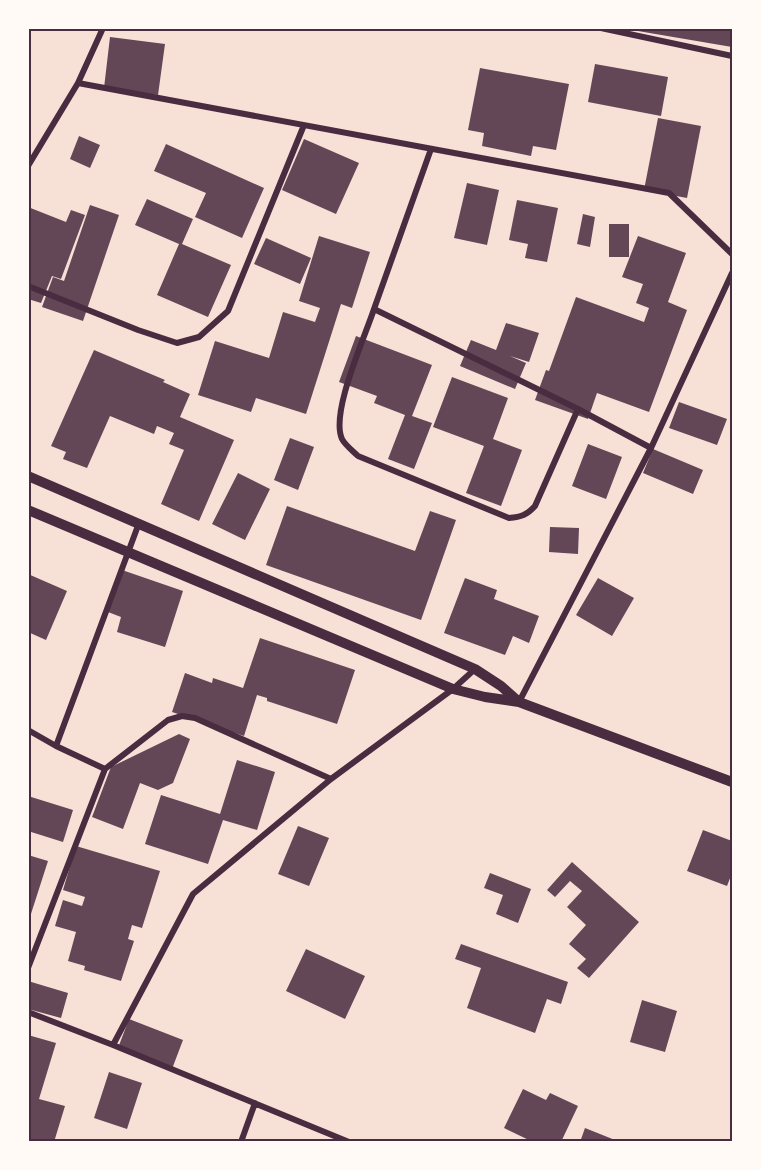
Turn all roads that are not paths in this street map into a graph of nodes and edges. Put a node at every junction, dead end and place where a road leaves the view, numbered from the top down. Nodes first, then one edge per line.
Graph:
1 (103, 28) edge
2 (601, 28) edge
3 (732, 56) edge
4 (78, 83) junction
5 (304, 125) junction
6 (431, 148) junction
7 (28, 166) edge
8 (732, 254) edge
9 (732, 273) edge
10 (28, 286) edge
11 (374, 309) junction
12 (578, 409) junction
13 (651, 448) junction
14 (28, 476) edge
15 (28, 510) edge
16 (139, 523) junction
17 (128, 551) junction
18 (475, 669) junction
19 (453, 688) junction
20 (519, 702) junction
21 (28, 730) edge
22 (56, 746) junction
23 (105, 769) junction
24 (331, 778) junction
25 (732, 782) edge
26 (28, 968) edge
27 (28, 1012) edge
28 (113, 1045) junction
29 (255, 1103) junction
30 (241, 1142) edge
31 (349, 1142) edge

1 - 4 street
2 - 3 street
4 - 5 street
4 - 7 street
5 - 6 street
5 - 10 street
6 - 8 street
6 - 11 street
9 - 13 street
11 - 12 street
11 - 12 street
12 - 13 street
13 - 20 street
14 - 16 street
15 - 17 street
16 - 17 street
16 - 18 street
17 - 19 street
17 - 22 street
18 - 19 street
18 - 20 street
19 - 20 street
19 - 24 street
20 - 25 street
21 - 22 street
22 - 23 street
23 - 24 street
23 - 26 street
24 - 28 street
27 - 28 street
28 - 29 street
29 - 30 street
29 - 31 street

